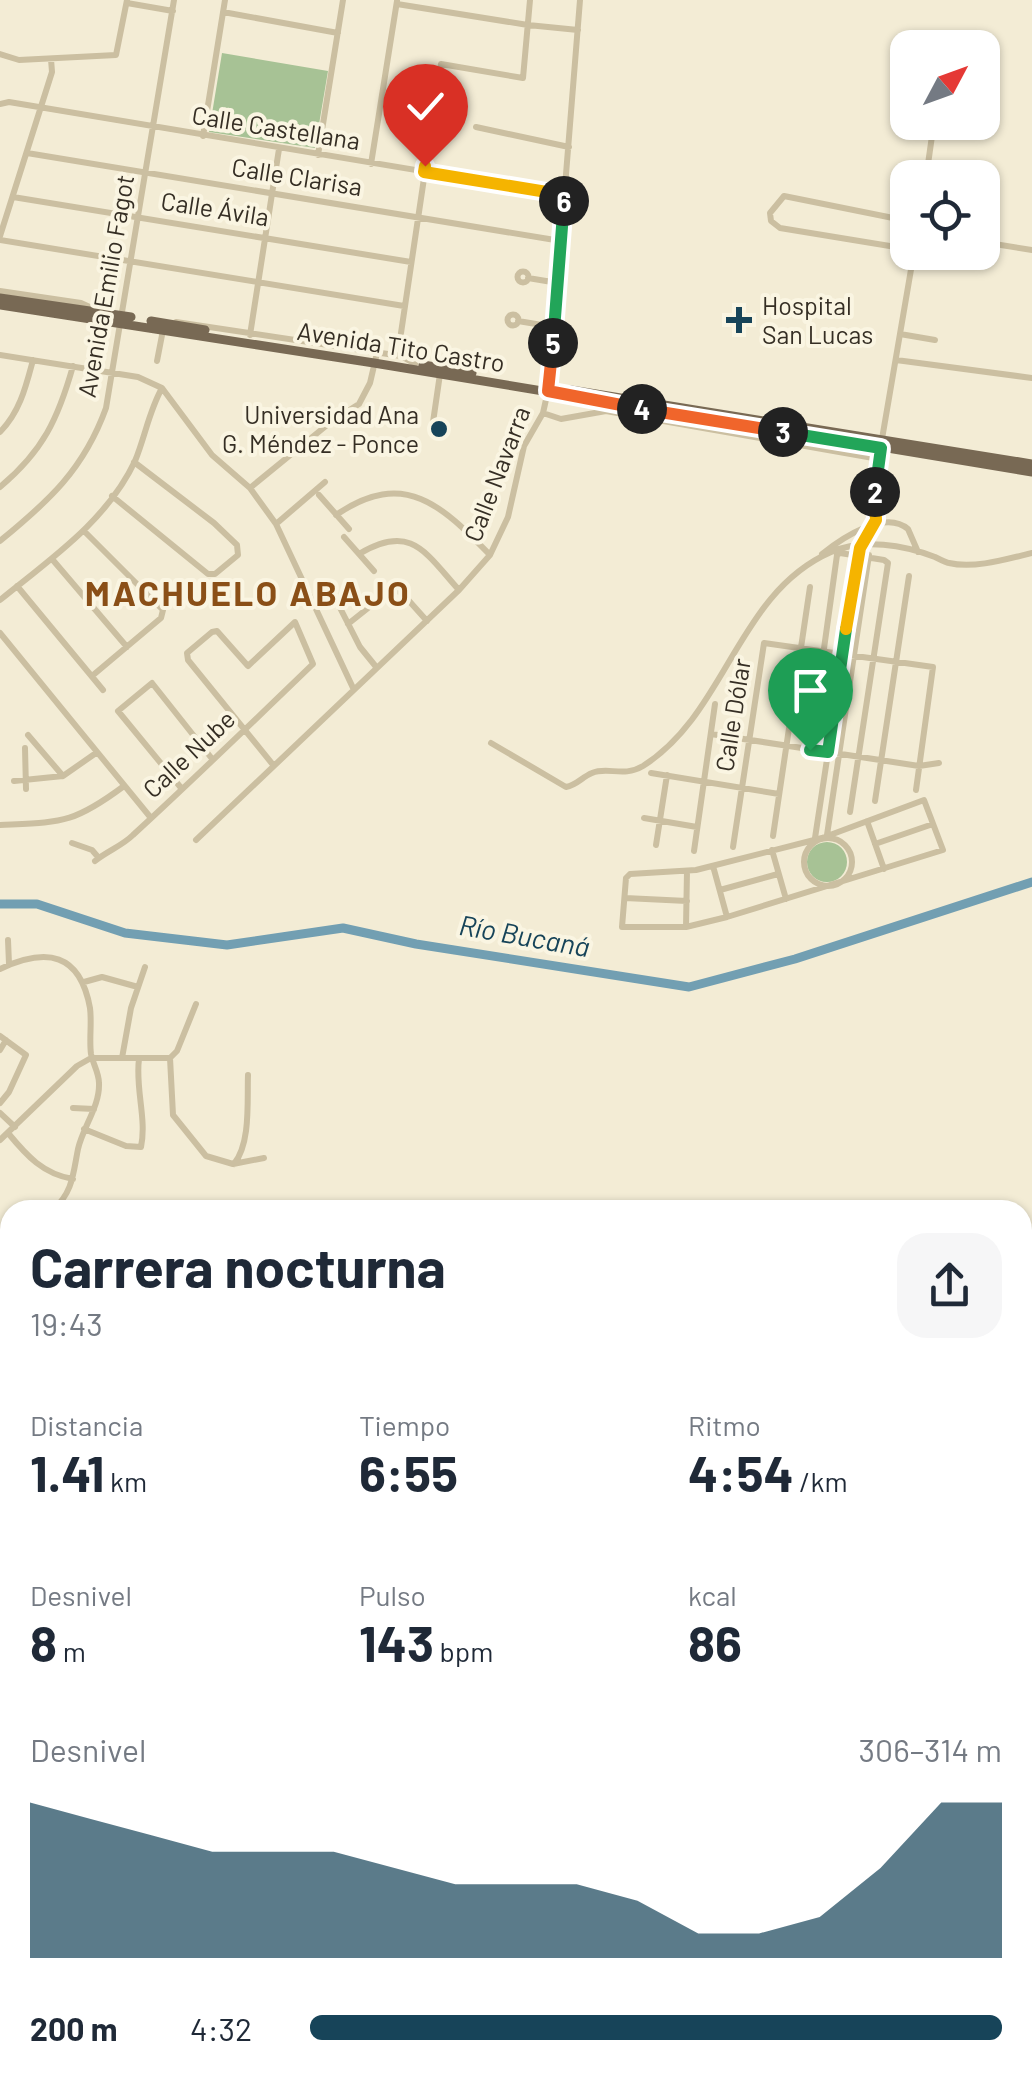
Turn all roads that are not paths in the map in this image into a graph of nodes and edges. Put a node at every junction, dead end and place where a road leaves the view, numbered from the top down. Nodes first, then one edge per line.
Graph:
1 (172, 0) edge
2 (225, 0) edge
3 (343, 0) edge
4 (530, 0) edge
5 (580, 0) edge
6 (127, 2) edge
7 (397, 2) edge
8 (173, 10) junction
9 (223, 12) junction
10 (528, 25) junction
11 (578, 30) junction
12 (338, 32) junction
13 (0, 54) edge
14 (51, 60) junction
15 (0, 104) edge
16 (40, 110) junction
17 (153, 128) junction
18 (476, 128) dead end
19 (203, 136) junction
20 (569, 147) junction
21 (279, 148) junction
22 (26, 153) junction
23 (318, 155) junction
24 (371, 164) junction
25 (424, 172) junction
26 (146, 173) junction
27 (272, 194) junction
28 (565, 195) junction
29 (13, 196) junction
30 (139, 217) junction
31 (417, 217) junction
32 (890, 218) edge
33 (0, 238) edge
34 (264, 238) junction
35 (561, 240) junction
36 (1000, 245) edge
37 (890, 247) edge
38 (1032, 250) edge
39 (132, 262) junction
40 (411, 262) junction
41 (908, 270) edge
42 (528, 278) dead end
43 (257, 282) junction
44 (558, 283) junction
45 (0, 298) edge
46 (404, 306) junction
47 (518, 321) dead end
48 (121, 322) junction
49 (164, 326) junction
50 (554, 327) junction
51 (401, 333) dead end
52 (900, 334) junction
53 (251, 338) junction
54 (935, 340) dead end
55 (0, 355) edge
56 (378, 357) junction
57 (32, 360) junction
58 (896, 360) junction
59 (157, 361) dead end
60 (72, 366) junction
61 (113, 374) junction
62 (440, 374) junction
63 (1032, 378) edge
64 (162, 388) junction
65 (548, 388) junction
66 (543, 413) junction
67 (432, 429) dead end
68 (0, 432) edge
69 (880, 453) junction
70 (134, 462) junction
71 (1032, 464) edge
72 (1032, 472) edge
73 (324, 482) dead end
74 (0, 487) edge
75 (250, 488) junction
76 (318, 494) dead end
77 (112, 496) junction
78 (336, 515) junction
79 (276, 524) junction
80 (873, 526) junction
81 (350, 529) dead end
82 (84, 531) junction
83 (344, 537) dead end
84 (0, 541) edge
85 (869, 541) junction
86 (861, 544) junction
87 (918, 552) junction
88 (1032, 553) edge
89 (359, 554) junction
90 (490, 555) junction
91 (858, 556) junction
92 (868, 557) junction
93 (52, 559) junction
94 (814, 561) junction
95 (374, 571) dead end
96 (909, 576) dead end
97 (17, 586) junction
98 (810, 588) dead end
99 (459, 590) junction
100 (336, 598) dead end
101 (0, 600) edge
102 (426, 621) junction
103 (348, 624) junction
104 (0, 633) edge
105 (128, 646) junction
106 (801, 648) junction
107 (824, 651) junction
108 (842, 654) junction
109 (855, 656) junction
110 (873, 658) junction
111 (896, 662) junction
112 (377, 668) junction
113 (92, 676) junction
114 (103, 690) dead end
115 (354, 690) junction
116 (715, 704) dead end
117 (245, 730) junction
118 (711, 734) junction
119 (28, 735) dead end
120 (748, 742) junction
121 (490, 743) dead end
122 (786, 746) junction
123 (25, 748) dead end
124 (810, 750) junction
125 (828, 752) junction
126 (96, 753) junction
127 (838, 754) junction
128 (858, 757) junction
129 (214, 760) junction
130 (881, 760) junction
131 (939, 763) dead end
132 (274, 766) junction
133 (919, 766) junction
134 (651, 772) dead end
135 (668, 775) junction
136 (63, 776) junction
137 (704, 781) junction
138 (14, 782) dead end
139 (27, 785) junction
140 (124, 786) junction
141 (742, 788) junction
142 (182, 789) junction
143 (916, 790) dead end
144 (779, 794) junction
145 (875, 801) dead end
146 (850, 812) dead end
147 (151, 818) junction
148 (644, 818) dead end
149 (660, 821) junction
150 (867, 822) junction
151 (933, 824) junction
152 (0, 825) edge
153 (697, 827) junction
154 (88, 836) dead end
155 (773, 836) dead end
156 (821, 837) junction
157 (196, 840) dead end
158 (72, 843) dead end
159 (656, 844) dead end
160 (876, 844) junction
161 (733, 847) dead end
162 (772, 850) junction
163 (694, 851) dead end
164 (95, 856) junction
165 (713, 866) junction
166 (884, 869) junction
167 (688, 872) junction
168 (778, 874) junction
169 (834, 885) junction
170 (720, 890) junction
171 (624, 898) junction
172 (786, 900) junction
173 (686, 901) junction
174 (727, 917) junction
175 (686, 927) junction
176 (8, 940) dead end
177 (9, 964) junction
178 (145, 968) dead end
179 (0, 969) edge
180 (84, 982) junction
181 (138, 986) junction
182 (196, 1004) dead end
183 (3, 1038) edge
184 (0, 1050) edge
185 (92, 1058) junction
186 (122, 1058) junction
187 (170, 1058) junction
188 (139, 1059) junction
189 (248, 1075) dead end
190 (0, 1104) edge
191 (73, 1108) dead end
192 (94, 1110) junction
193 (0, 1113) edge
194 (84, 1129) junction
195 (11, 1130) junction
196 (0, 1140) edge
197 (264, 1158) dead end
198 (232, 1164) junction
199 (74, 1179) junction
200 (64, 1200) edge

1 - 8 street, Avenida Emilio Fagot
2 - 9 street
3 - 12 street
4 - 10 street
5 - 11 street, Calle Navarra
6 - 8 street
6 - 14 street
7 - 10 street
7 - 24 street
8 - 17 street, Avenida Emilio Fagot
9 - 12 street
9 - 19 street
10 - 11 street
10 - 25 street
11 - 20 street, Calle Navarra
12 - 23 street
13 - 14 street
14 - 16 street
15 - 16 street, Calle Castellana
16 - 17 street, Calle Castellana
16 - 22 street
17 - 19 street, Calle Castellana
17 - 26 street, Avenida Emilio Fagot
18 - 20 street
19 - 21 street, Calle Castellana
20 - 28 street, Calle Navarra
21 - 23 street, Calle Castellana
21 - 27 street
22 - 26 street, Calle Clarisa
22 - 29 street
23 - 24 street, Calle Castellana
24 - 25 street, Calle Castellana
25 - 28 street, Calle Castellana
25 - 31 street
26 - 27 street, Calle Clarisa
26 - 30 street, Avenida Emilio Fagot
27 - 31 street, Calle Clarisa
27 - 34 street
28 - 35 street, Calle Navarra
29 - 30 street, Calle Ávila
29 - 33 street
30 - 34 street, Calle Ávila
30 - 39 street, Avenida Emilio Fagot
31 - 35 street, Calle Clarisa
31 - 40 street
32 - 37 street
33 - 39 street
34 - 40 street, Calle Ávila
34 - 43 street
35 - 44 street, Calle Navarra
36 - 38 street
39 - 43 street
39 - 48 street, Avenida Emilio Fagot
40 - 46 street
41 - 52 street
42 - 44 street
43 - 46 street
43 - 53 street
44 - 50 street, Calle Navarra
45 - 48 main road, Avenida Tito Castro
45 - 48 main road, Avenida Tito Castro
46 - 51 street
47 - 50 street
48 - 49 main road, Avenida Tito Castro
48 - 61 street, Avenida Emilio Fagot
49 - 53 main road, Avenida Tito Castro
49 - 53 street
49 - 59 street
50 - 65 street, Calle Navarra
52 - 54 street
52 - 58 street
53 - 56 main road, Avenida Tito Castro
55 - 57 street
56 - 62 main road, Avenida Tito Castro
56 - 65 main road, Avenida Tito Castro
56 - 75 street
57 - 60 street
57 - 68 street
58 - 63 street
58 - 69 street
60 - 61 street
60 - 74 street
61 - 64 street
61 - 84 street, Avenida Emilio Fagot
62 - 65 main road, Avenida Tito Castro
62 - 67 street
64 - 70 street
64 - 75 street
65 - 66 street, Calle Navarra
65 - 69 main road, Avenida Tito Castro
66 - 69 street
66 - 90 street, Calle Navarra
69 - 71 main road, Avenida Tito Castro
69 - 72 main road, Avenida Tito Castro
69 - 80 street
70 - 77 street
70 - 77 street
73 - 79 street
75 - 79 street
76 - 78 street
77 - 82 street
78 - 81 street
78 - 90 street
79 - 115 street
80 - 85 street
80 - 87 street
80 - 94 street
82 - 93 street
82 - 105 street
83 - 89 street
85 - 86 street
85 - 87 street
85 - 92 street
86 - 91 street
86 - 94 street
87 - 88 street
89 - 95 street
89 - 99 street
90 - 99 street, Calle Navarra
91 - 92 street
91 - 107 street
91 - 108 street
92 - 109 street
92 - 110 street
93 - 97 street
93 - 105 street
94 - 121 street
96 - 111 street
97 - 101 street
97 - 113 street
98 - 106 street
99 - 102 street, Calle Navarra
100 - 103 street
102 - 103 street
102 - 112 street, Calle Navarra
103 - 112 street
104 - 126 street
105 - 113 street
106 - 107 street, Calle Dólar
106 - 120 street, Calle Dólar
106 - 122 street
107 - 108 street, Calle Dólar
107 - 124 street
108 - 109 street, Calle Dólar
108 - 125 street
109 - 110 street, Calle Dólar
109 - 127 street
110 - 111 street, Calle Dólar
110 - 128 street
111 - 130 street
111 - 133 street, Calle Dólar
112 - 115 street, Calle Navarra
113 - 114 street
115 - 132 street, Calle Navarra
116 - 118 street
117 - 117 street, Calle Nube
117 - 129 street, Calle Nube
117 - 132 street
118 - 120 street
118 - 137 street
119 - 136 street
120 - 122 street
120 - 141 street, Calle Dólar
122 - 124 street
122 - 144 street
123 - 139 street
124 - 125 street
125 - 127 street
125 - 156 street
126 - 136 street
126 - 140 street
127 - 128 street
127 - 156 street
128 - 130 street
128 - 146 street
129 - 142 street, Calle Nube
129 - 142 street
130 - 133 street
130 - 145 street
131 - 133 street
132 - 157 street, Calle Navarra
133 - 143 street, Calle Dólar
134 - 135 street
135 - 137 street
135 - 149 street
136 - 139 street
137 - 141 street
137 - 153 street
138 - 139 street
140 - 147 street
140 - 152 street
141 - 144 street
141 - 161 street, Calle Dólar
142 - 147 street, Calle Nube
144 - 155 street
147 - 164 street, Calle Nube
148 - 149 street
149 - 153 street
149 - 159 street
150 - 151 street
150 - 156 street
150 - 160 street
151 - 160 street
151 - 166 street
153 - 163 street
154 - 164 street
156 - 162 street
156 - 169 street
156 - 169 street
158 - 164 street
160 - 166 street
162 - 165 street
162 - 168 street
165 - 167 street
165 - 170 street
166 - 169 street
167 - 171 street
167 - 173 street
168 - 170 street
168 - 172 street
169 - 172 street
170 - 174 street
171 - 173 street
171 - 175 street
172 - 174 street
173 - 175 street
174 - 175 street
176 - 177 street
177 - 179 street
177 - 180 street
178 - 181 street
180 - 181 street
180 - 185 street
181 - 186 street
182 - 187 street
183 - 184 street
183 - 190 street
185 - 186 street
185 - 192 street
185 - 195 street
186 - 188 street
187 - 188 street
187 - 198 street
188 - 194 street
189 - 198 street
191 - 192 street
192 - 194 street
193 - 195 street
194 - 199 street
195 - 196 street
195 - 199 street
197 - 198 street
199 - 200 street

